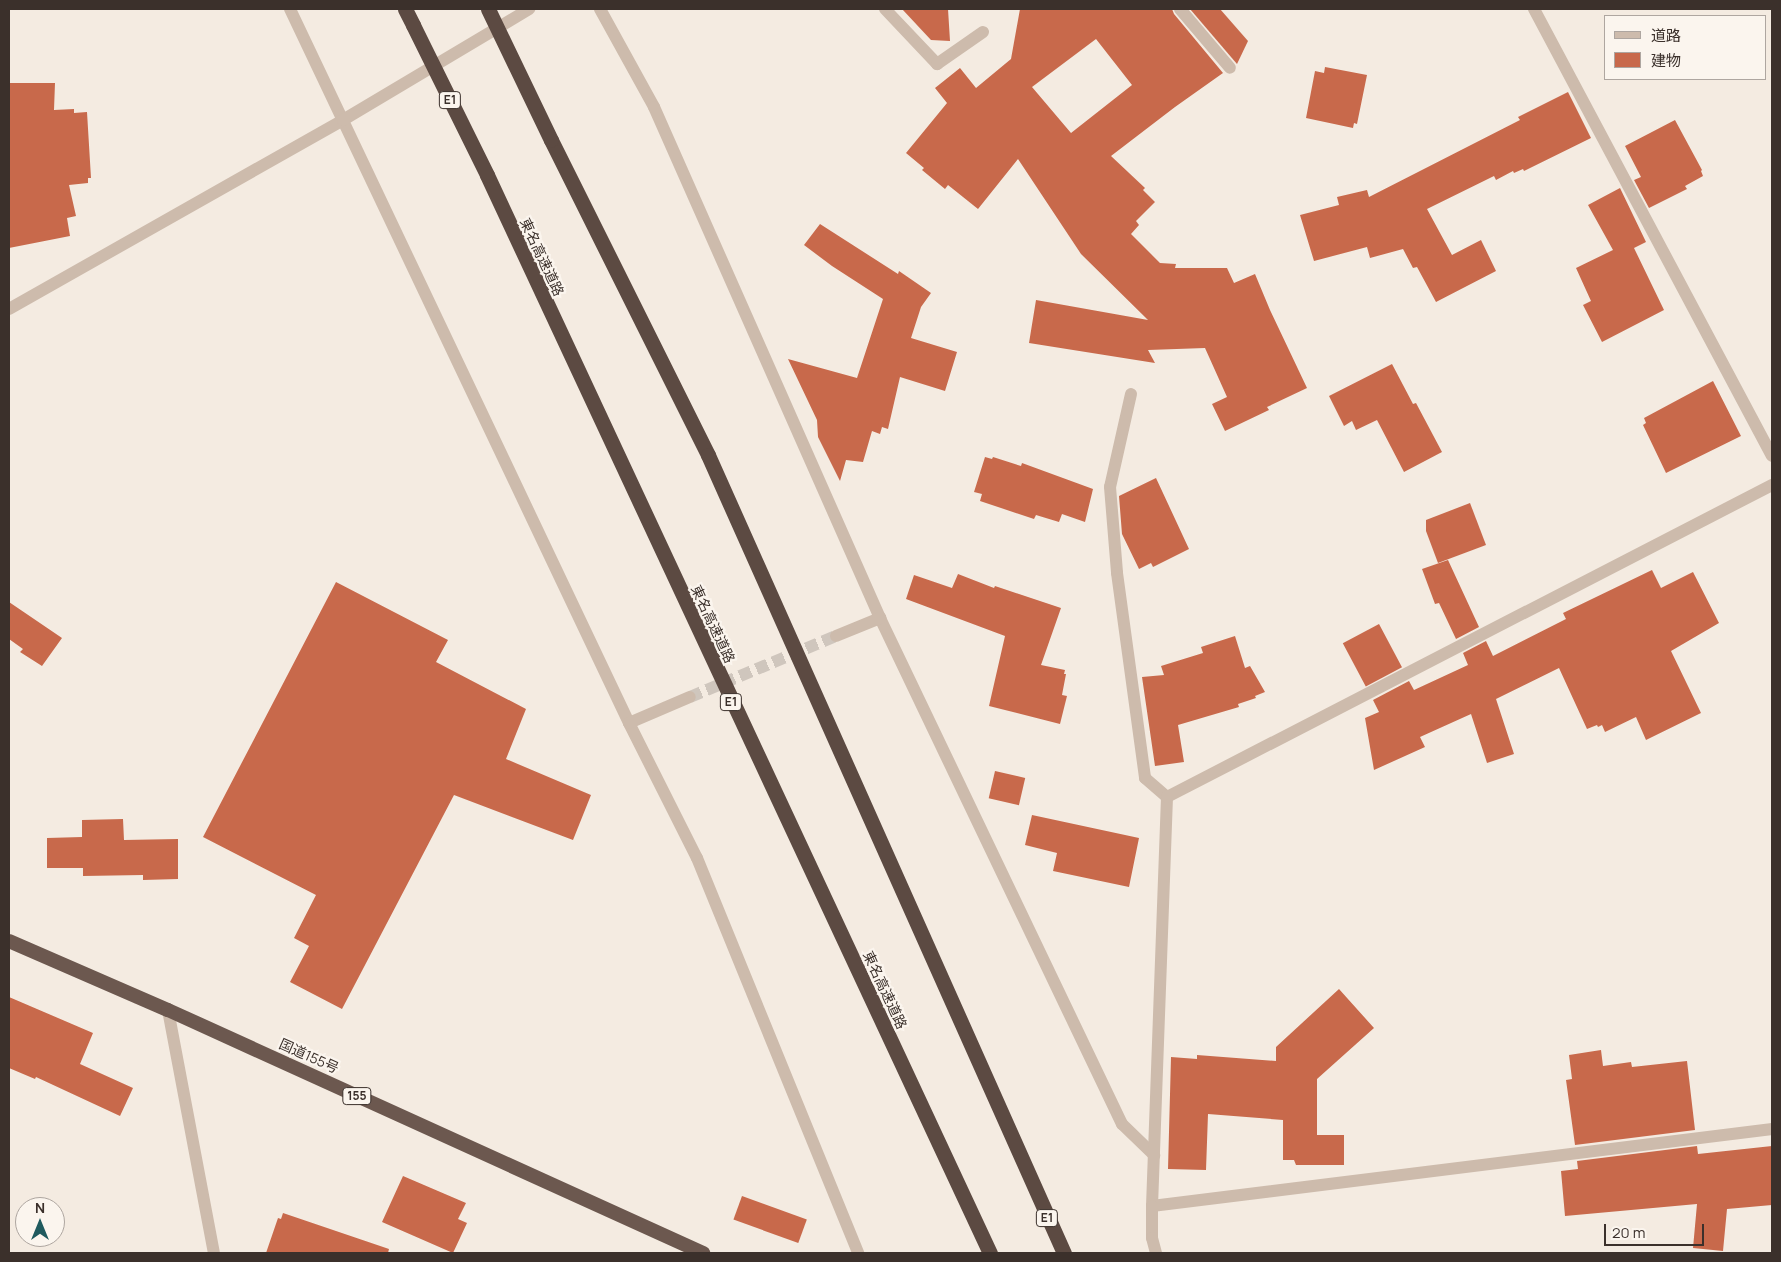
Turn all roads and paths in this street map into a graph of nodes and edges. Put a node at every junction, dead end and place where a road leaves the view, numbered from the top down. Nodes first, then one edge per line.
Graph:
1 (290, 9) edge
2 (405, 9) edge
3 (488, 9) edge
4 (529, 9) edge
5 (600, 9) edge
6 (885, 9) edge
7 (1180, 9) edge
8 (1534, 9) edge
9 (983, 32) dead end
10 (1230, 68) dead end
11 (343, 120) junction
12 (9, 309) edge
13 (1131, 394) dead end
14 (1772, 456) edge
15 (1772, 485) edge
16 (880, 618) junction
17 (836, 636) tunnel mouth
18 (690, 697) tunnel mouth
19 (629, 723) junction
20 (1166, 797) junction
21 (9, 941) edge
22 (168, 1010) junction
23 (1772, 1128) edge
24 (1154, 1155) junction
25 (1031, 1182) junction
26 (1152, 1206) junction
27 (214, 1253) edge
28 (703, 1253) edge
29 (858, 1253) edge
30 (990, 1253) edge
31 (1064, 1253) edge
32 (1068, 1253) edge
33 (1156, 1253) edge

1 - 11 street
2 - 30 highway, 東名高速道路 / E1, bridge
3 - 25 highway, E1, bridge
4 - 11 street
5 - 16 street
6 - 9 street
7 - 10 street
8 - 14 street
11 - 12 street
11 - 19 street
13 - 20 street
15 - 20 street
16 - 17 street
16 - 24 street
18 - 19 street
19 - 29 street
20 - 24 street
21 - 22 highway, 国道155号 / 155
22 - 27 street
22 - 28 highway, 国道155号 / 155
23 - 26 street
24 - 26 street
25 - 31 highway, E1
25 - 32 highway
26 - 33 street

